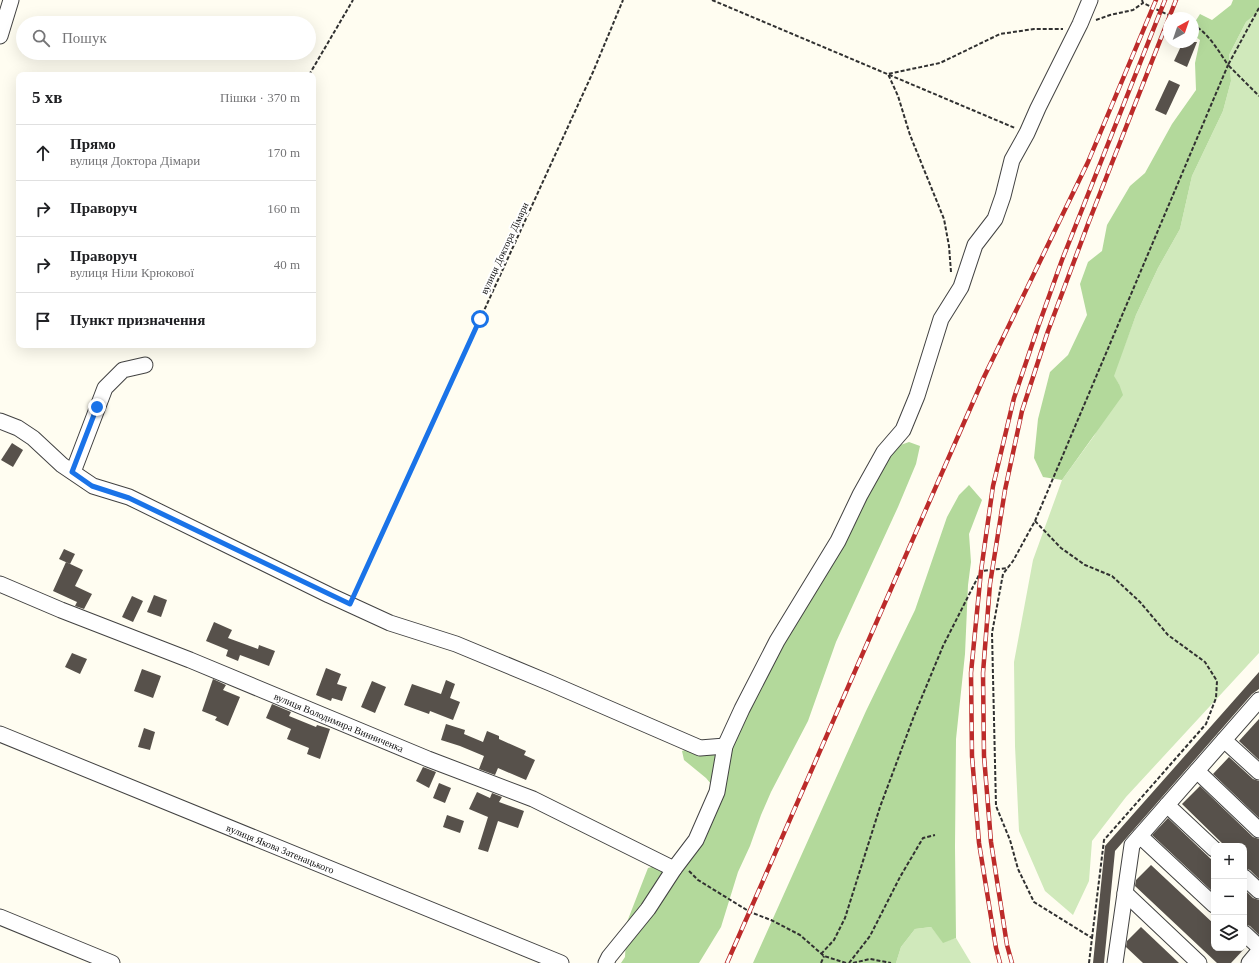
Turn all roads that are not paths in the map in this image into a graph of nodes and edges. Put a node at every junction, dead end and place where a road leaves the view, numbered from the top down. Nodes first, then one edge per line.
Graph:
1 (11, 0) edge
2 (1090, 0) edge
3 (0, 36) edge
4 (145, 365) dead end
5 (0, 421) edge
6 (72, 472) junction
7 (0, 584) edge
8 (1256, 708) edge
9 (0, 734) edge
10 (1224, 740) junction
11 (725, 746) junction
12 (1197, 771) junction
13 (1259, 772) edge
14 (1167, 804) junction
15 (1259, 830) edge
16 (1140, 836) junction
17 (1211, 846) edge
18 (676, 866) junction
19 (1246, 879) edge
20 (1259, 891) edge
21 (1125, 893) junction
22 (1211, 902) edge
23 (0, 916) edge
24 (1247, 936) edge
25 (1259, 947) edge
26 (1259, 951) edge
27 (1120, 960) edge
28 (112, 963) edge
29 (561, 963) edge
30 (606, 963) edge
31 (1199, 963) edge
32 (1249, 963) edge

1 - 3 street
2 - 11 street
4 - 6 street
5 - 6 street
6 - 11 street
7 - 18 street, вулиця Володимира Винниченка
8 - 10 street
9 - 29 street, вулиця Якова Затенацького
10 - 12 street
10 - 13 street
11 - 18 street
12 - 14 street
12 - 15 street
14 - 16 street
14 - 17 street
16 - 21 street
16 - 22 street
18 - 30 street
19 - 20 street
21 - 27 street
21 - 31 street
23 - 28 street
24 - 25 street
26 - 32 street

